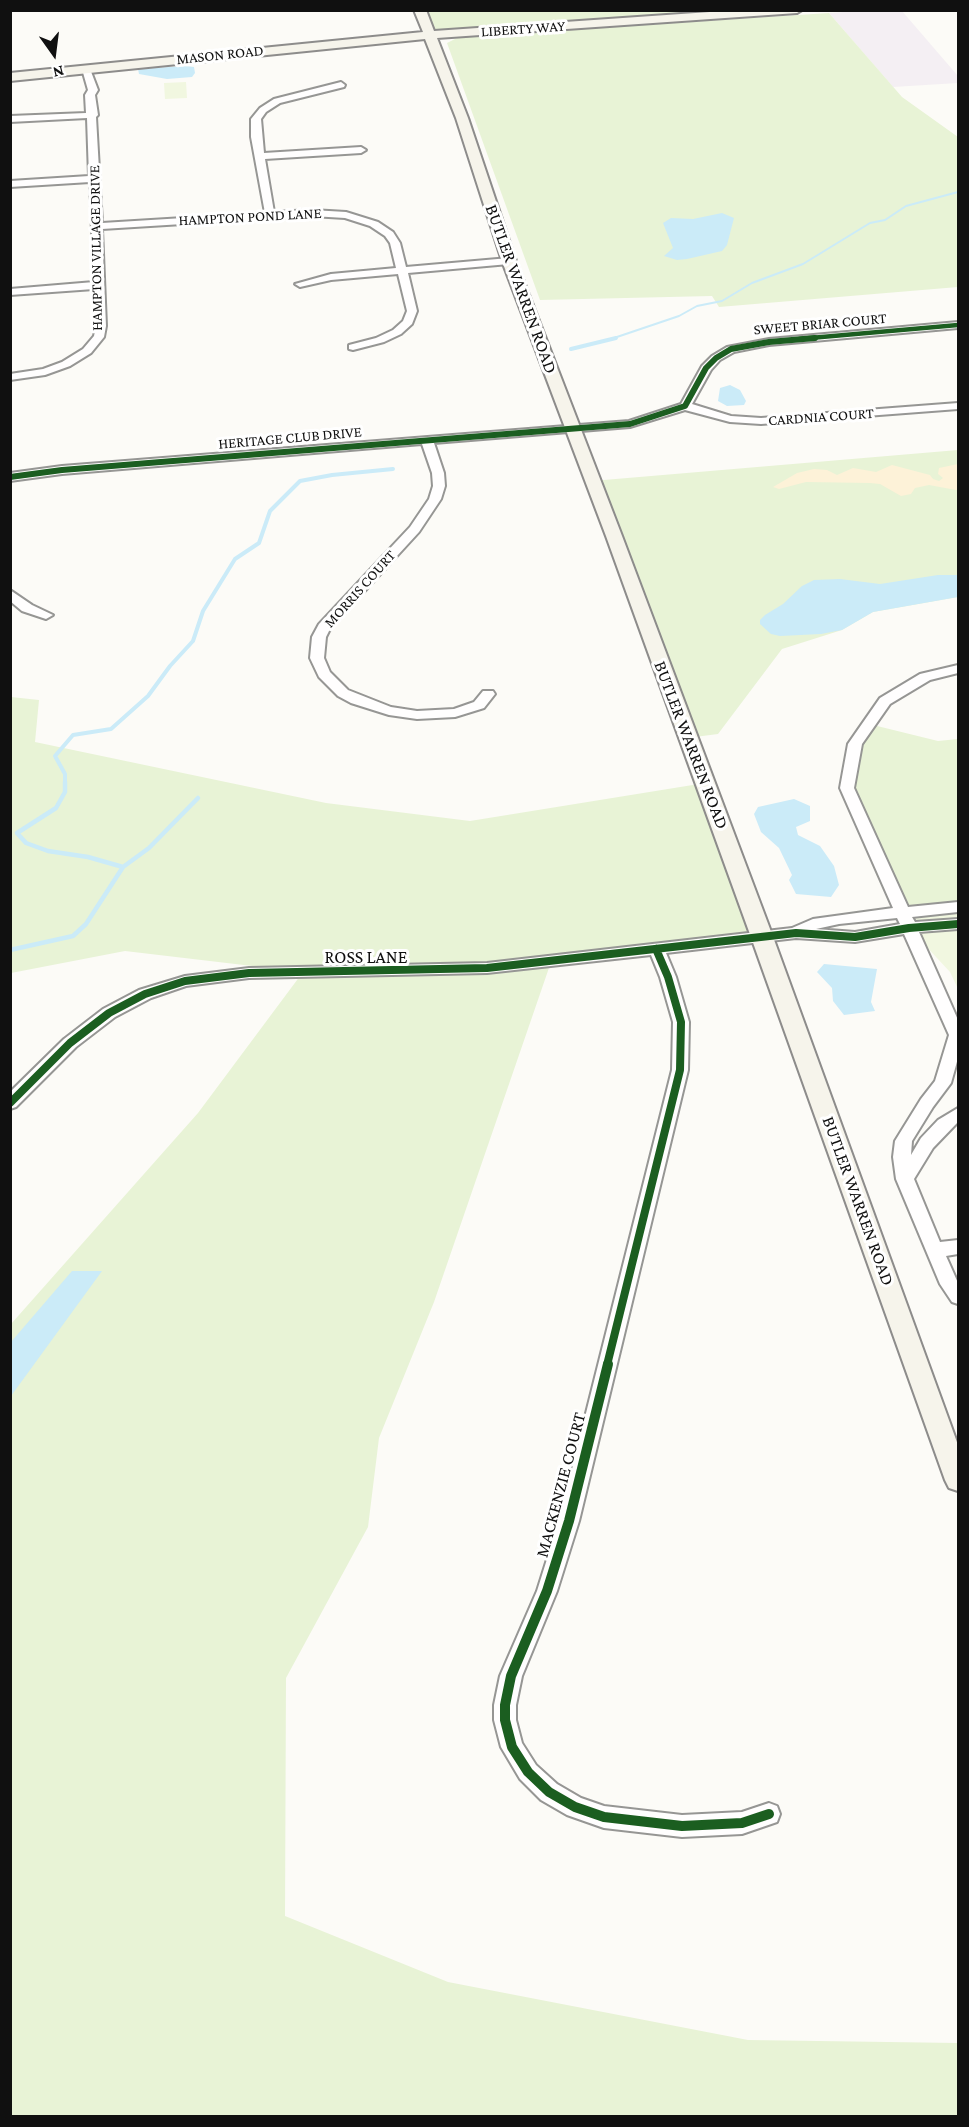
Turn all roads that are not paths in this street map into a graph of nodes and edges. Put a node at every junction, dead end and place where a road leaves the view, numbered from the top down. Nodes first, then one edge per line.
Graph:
1 (420, 10) edge
2 (797, 10) edge
3 (430, 35) junction
4 (81, 70) junction
5 (10, 77) edge
6 (341, 85) dead end
7 (93, 115) junction
8 (10, 119) edge
9 (361, 150) dead end
10 (259, 156) junction
11 (95, 179) junction
12 (10, 184) edge
13 (270, 215) junction
14 (97, 226) junction
15 (511, 265) junction
16 (403, 272) junction
17 (300, 284) dead end
18 (99, 285) junction
19 (10, 292) edge
20 (958, 325) edge
21 (353, 347) dead end
22 (10, 377) edge
23 (685, 406) junction
24 (958, 406) edge
25 (572, 430) junction
26 (427, 441) junction
27 (10, 477) edge
28 (10, 594) edge
29 (46, 615) dead end
30 (958, 669) edge
31 (488, 694) dead end
32 (958, 908) edge
33 (902, 913) junction
34 (958, 924) edge
35 (909, 928) junction
36 (796, 933) junction
37 (762, 937) junction
38 (656, 949) junction
39 (958, 1036) edge
40 (10, 1103) edge
41 (958, 1114) edge
42 (905, 1179) junction
43 (958, 1247) edge
44 (935, 1250) junction
45 (958, 1297) edge
46 (958, 1480) edge
47 (769, 1814) dead end

1 - 3 main road, BUTLER WARREN ROAD
2 - 3 main road, LIBERTY WAY
3 - 4 main road, MASON ROAD
3 - 15 main road, BUTLER WARREN ROAD
4 - 5 main road, MASON ROAD
4 - 7 street, HAMPTON VILLAGE DRIVE
6 - 10 street
7 - 8 street
7 - 11 street, HAMPTON VILLAGE DRIVE
9 - 10 street
10 - 13 street
11 - 12 street
11 - 14 street, HAMPTON VILLAGE DRIVE
13 - 14 street, HAMPTON POND LANE
13 - 16 street, HAMPTON POND LANE
14 - 18 street, HAMPTON VILLAGE DRIVE
15 - 16 street
15 - 25 main road, BUTLER WARREN ROAD
16 - 17 street
16 - 21 street, HAMPTON POND LANE
18 - 19 street
18 - 22 street, HAMPTON VILLAGE DRIVE
20 - 23 street, SWEET BRIAR COURT
23 - 24 street, CARDNIA COURT
23 - 25 street
25 - 26 street, HERITAGE CLUB DRIVE
25 - 37 main road, BUTLER WARREN ROAD
26 - 27 street, HERITAGE CLUB DRIVE
26 - 31 street, MORRIS COURT
28 - 29 street
30 - 33 street
32 - 33 street
33 - 35 street
33 - 36 street
34 - 35 street
35 - 36 street
35 - 39 street
36 - 37 street, ROSS LANE
37 - 38 street, ROSS LANE
37 - 46 main road, BUTLER WARREN ROAD
38 - 40 street, ROSS LANE
38 - 47 street, MACKENZIE COURT
39 - 42 street
41 - 42 street
42 - 44 street
43 - 44 street
44 - 45 street

